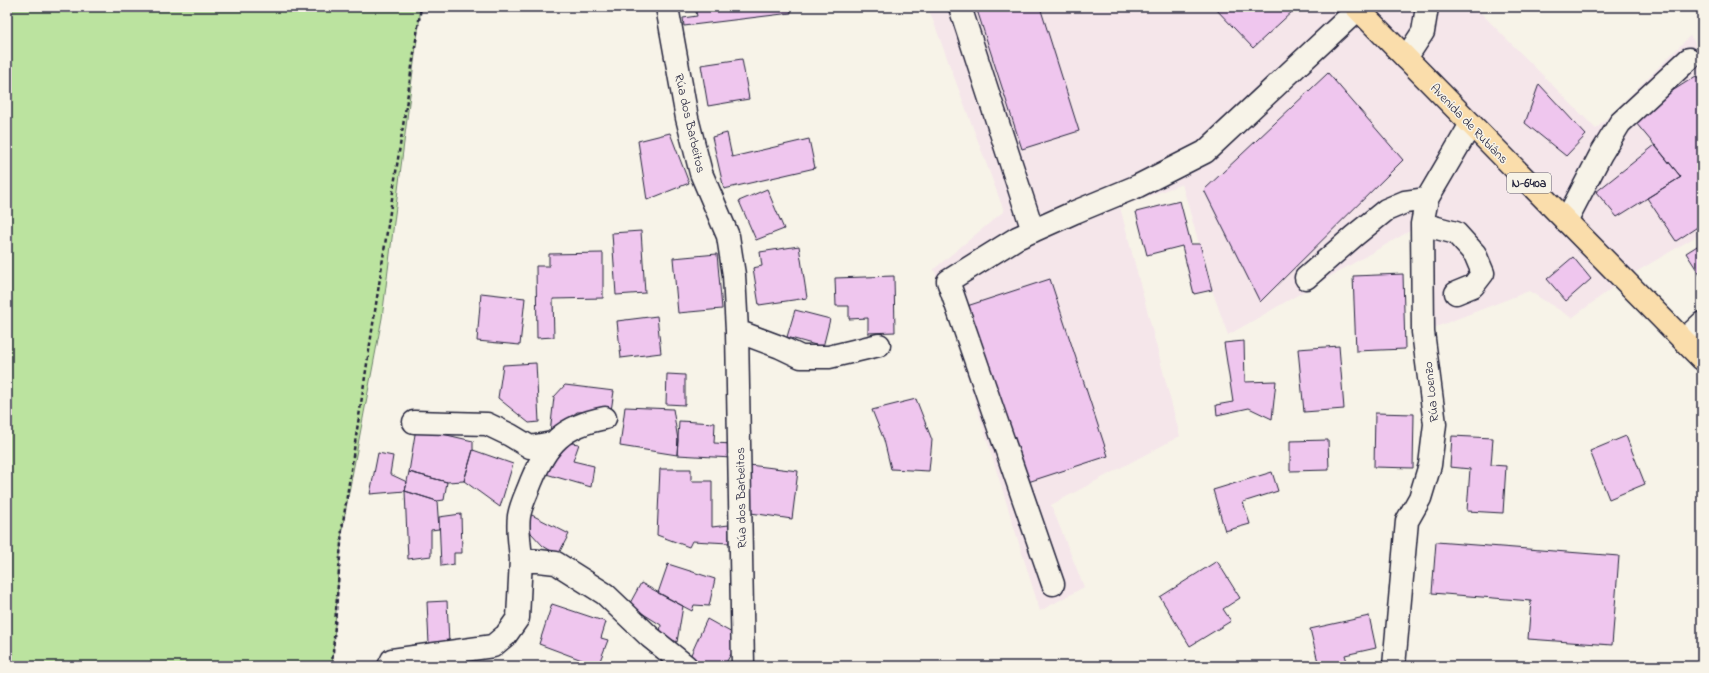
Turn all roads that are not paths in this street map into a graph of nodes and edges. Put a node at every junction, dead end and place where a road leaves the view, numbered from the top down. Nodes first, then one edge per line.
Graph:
1 (667, 7) edge
2 (960, 7) edge
3 (1427, 7) edge
4 (1357, 8) edge
5 (1406, 58) junction
6 (1689, 59) dead end
7 (1471, 124) junction
8 (1427, 198) junction
9 (1566, 221) junction
10 (1422, 224) junction
11 (1033, 231) junction
12 (1306, 278) dead end
13 (1456, 293) dead end
14 (1702, 323) edge
15 (737, 331) junction
16 (1684, 340) junction
17 (879, 345) dead end
18 (1702, 359) edge
19 (605, 418) dead end
20 (414, 422) dead end
21 (552, 443) junction
22 (521, 559) junction
23 (1053, 584) dead end
24 (389, 666) edge
25 (686, 666) edge
26 (743, 666) edge
27 (1394, 666) edge

1 - 15 street, Rúa dos Barbeitos
2 - 11 street
3 - 5 street
4 - 5 main road, Avenida de Rubiáns / N-640a
4 - 11 street
5 - 7 main road, Avenida de Rubiáns / N-640a
6 - 9 street
7 - 8 street, Rúa Loenzo
7 - 9 main road, Avenida de Rubiáns / N-640a
8 - 10 street, Rúa Loenzo
8 - 12 street
9 - 16 main road, Avenida de Rubiáns / N-640a
10 - 13 street
10 - 27 street, Rúa Loenzo
11 - 23 street
14 - 16 street
15 - 17 street
15 - 26 street, Rúa dos Barbeitos
16 - 18 main road, Avenida de Rubiáns / N-640a
19 - 21 street
20 - 21 street
21 - 22 street
22 - 24 street
22 - 25 street

